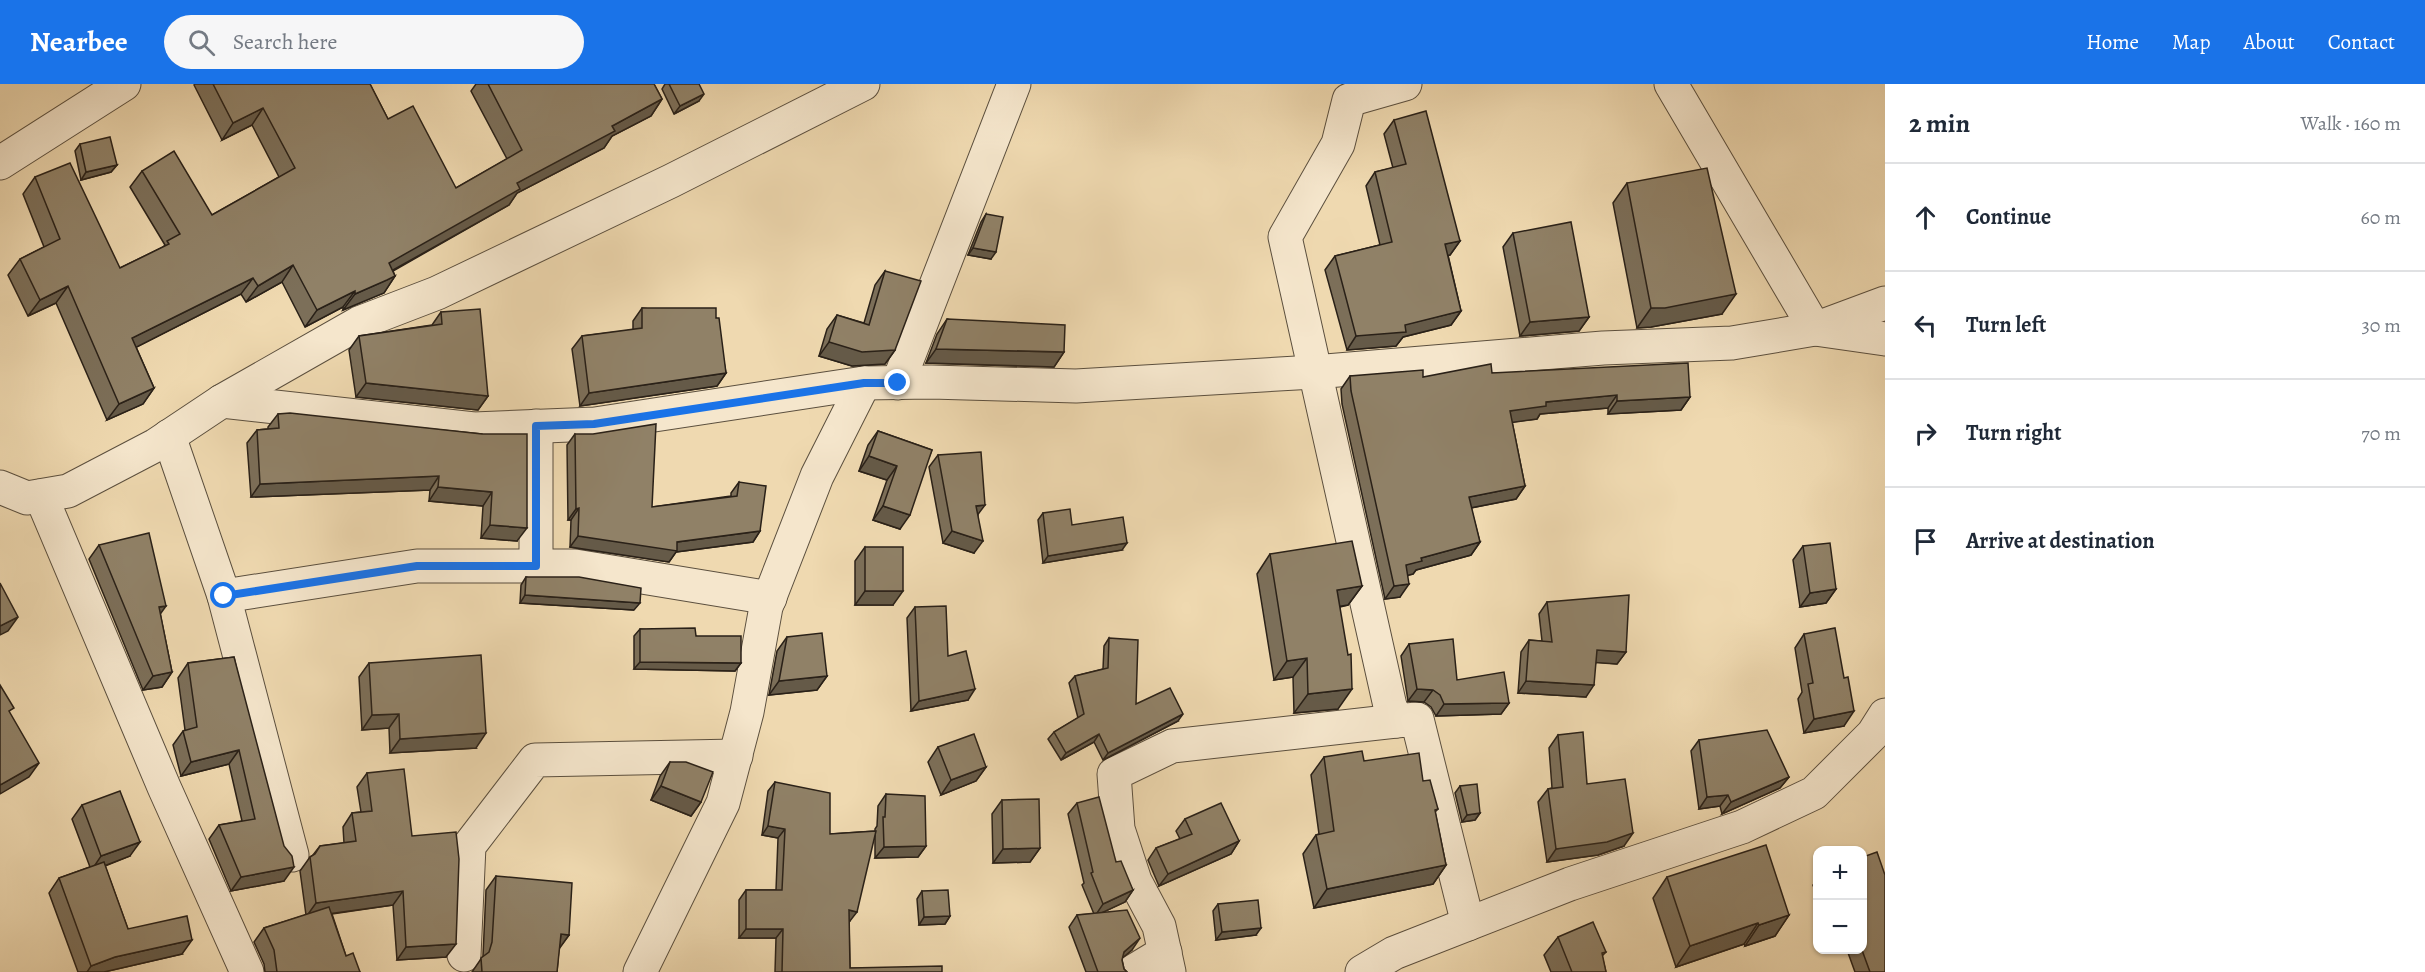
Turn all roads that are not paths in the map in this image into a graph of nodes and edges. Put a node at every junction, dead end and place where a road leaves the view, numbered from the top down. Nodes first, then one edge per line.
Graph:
1 (124, 84) edge
2 (863, 84) edge
3 (1014, 84) edge
4 (1405, 84) edge
5 (1671, 84) edge
6 (0, 163) edge
7 (1885, 303) edge
8 (1815, 329) junction
9 (1885, 339) edge
10 (1314, 372) junction
11 (864, 383) junction
12 (898, 383) junction
13 (222, 401) junction
14 (536, 426) junction
15 (169, 436) junction
16 (0, 487) edge
17 (41, 496) junction
18 (536, 566) junction
19 (224, 596) junction
20 (770, 598) junction
21 (1885, 715) edge
22 (1396, 721) junction
23 (736, 756) junction
24 (292, 855) edge
25 (1468, 924) junction
26 (464, 956) dead end
27 (1167, 962) edge
28 (247, 972) edge
29 (640, 972) edge
30 (1132, 972) edge
31 (1362, 972) edge

1 - 6 street
2 - 13 street
3 - 12 street
4 - 10 street
5 - 8 street
7 - 8 street
8 - 9 street
8 - 10 street
10 - 12 street
10 - 22 street
11 - 12 street
11 - 14 street
11 - 20 street
13 - 14 street
13 - 15 street
14 - 18 street
15 - 17 street
15 - 19 street
16 - 17 street
17 - 28 street
18 - 19 street
18 - 20 street
19 - 24 street
20 - 23 street
21 - 25 street
22 - 25 street
22 - 27 street
23 - 26 street
23 - 29 street
25 - 31 street
27 - 30 street

